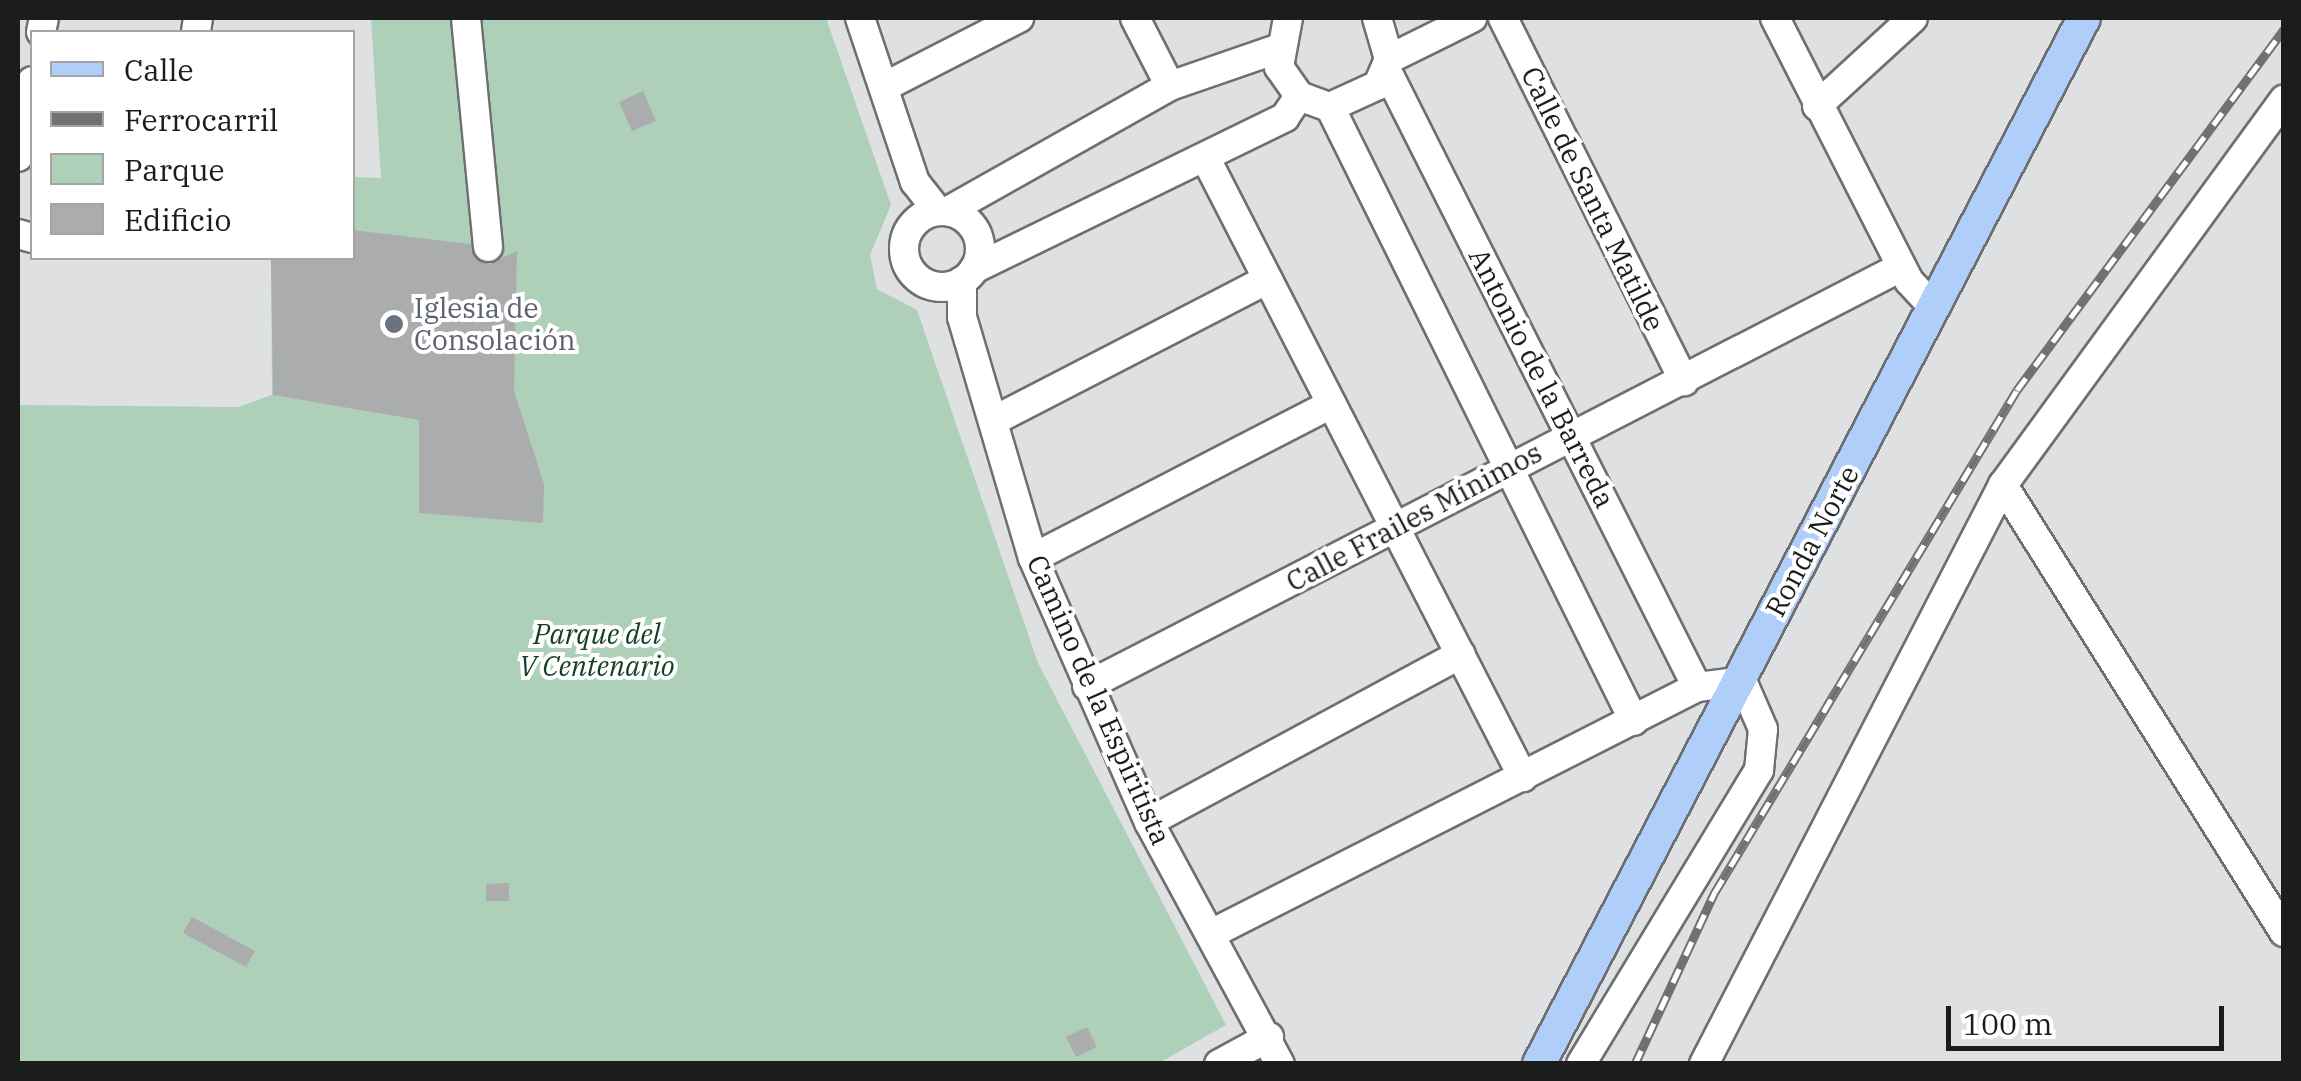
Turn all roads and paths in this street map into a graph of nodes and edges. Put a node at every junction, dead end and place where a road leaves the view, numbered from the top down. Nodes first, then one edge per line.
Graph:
1 (466, 18) edge
2 (860, 18) edge
3 (1019, 18) edge
4 (1135, 18) edge
5 (1377, 18) edge
6 (1472, 18) edge
7 (1503, 18) edge
8 (1775, 18) edge
9 (1912, 18) edge
10 (2084, 18) edge
11 (1280, 29) edge
12 (1387, 64) junction
13 (1170, 86) junction
14 (884, 87) junction
15 (30, 92) edge
16 (1299, 96) junction
17 (2284, 99) edge
18 (1817, 106) junction
19 (1330, 107) junction
20 (18, 157) edge
21 (1205, 157) junction
22 (915, 182) junction
23 (942, 211) junction
24 (911, 227) junction
25 (488, 247) dead end
26 (1902, 267) junction
27 (960, 279) junction
28 (1268, 279) junction
29 (1932, 306) junction
30 (1684, 381) junction
31 (1332, 404) junction
32 (994, 420) junction
33 (1570, 434) junction
34 (1507, 466) junction
35 (2003, 484) junction
36 (1393, 526) junction
37 (1033, 558) junction
38 (1462, 654) junction
39 (1739, 679) junction
40 (1087, 686) junction
41 (1698, 687) junction
42 (1634, 721) junction
43 (1523, 778) junction
44 (1149, 822) junction
45 (2284, 932) edge
46 (1213, 933) junction
47 (1269, 1037) junction
48 (1219, 1064) edge
49 (1280, 1064) edge
50 (1539, 1064) edge
51 (1581, 1064) edge
52 (1704, 1064) edge

1 - 25 street
2 - 14 street
3 - 14 street
4 - 13 street
5 - 12 street, Antonio de la Barreda
6 - 12 street
7 - 30 street, Calle de Santa Matilde
8 - 18 street
9 - 18 street
10 - 29 main road, Ronda Norte
11 - 13 street
11 - 16 street
12 - 19 street
12 - 33 street, Antonio de la Barreda
13 - 23 street
14 - 22 street
15 - 20 street
16 - 19 street
16 - 21 street
17 - 35 street
18 - 26 street
19 - 34 street
21 - 27 street
21 - 28 street
22 - 23 street
22 - 24 street
23 - 24 street
23 - 27 street, Camino de la Espiritista
24 - 27 street
26 - 29 street
26 - 30 street, Calle Frailes Mínimos
27 - 32 street, Camino de la Espiritista
28 - 31 street
28 - 32 street
29 - 39 main road, Ronda Norte
30 - 33 street, Calle Frailes Mínimos
31 - 36 street
31 - 37 street
32 - 37 street, Camino de la Espiritista
33 - 34 street, Calle Frailes Mínimos
33 - 41 street, Antonio de la Barreda
34 - 36 street, Calle Frailes Mínimos
34 - 42 street
35 - 45 street
35 - 52 street
36 - 38 street
36 - 40 street, Calle Frailes Mínimos
37 - 40 street, Camino de la Espiritista
38 - 43 street
38 - 44 street
39 - 41 street
39 - 50 main road, Ronda Norte
39 - 51 street
40 - 44 street, Camino de la Espiritista
41 - 42 street
42 - 43 street
43 - 46 street
44 - 46 street, Camino de la Espiritista
46 - 47 street, Camino de la Espiritista
47 - 48 street
47 - 49 street, Camino de la Espiritista

